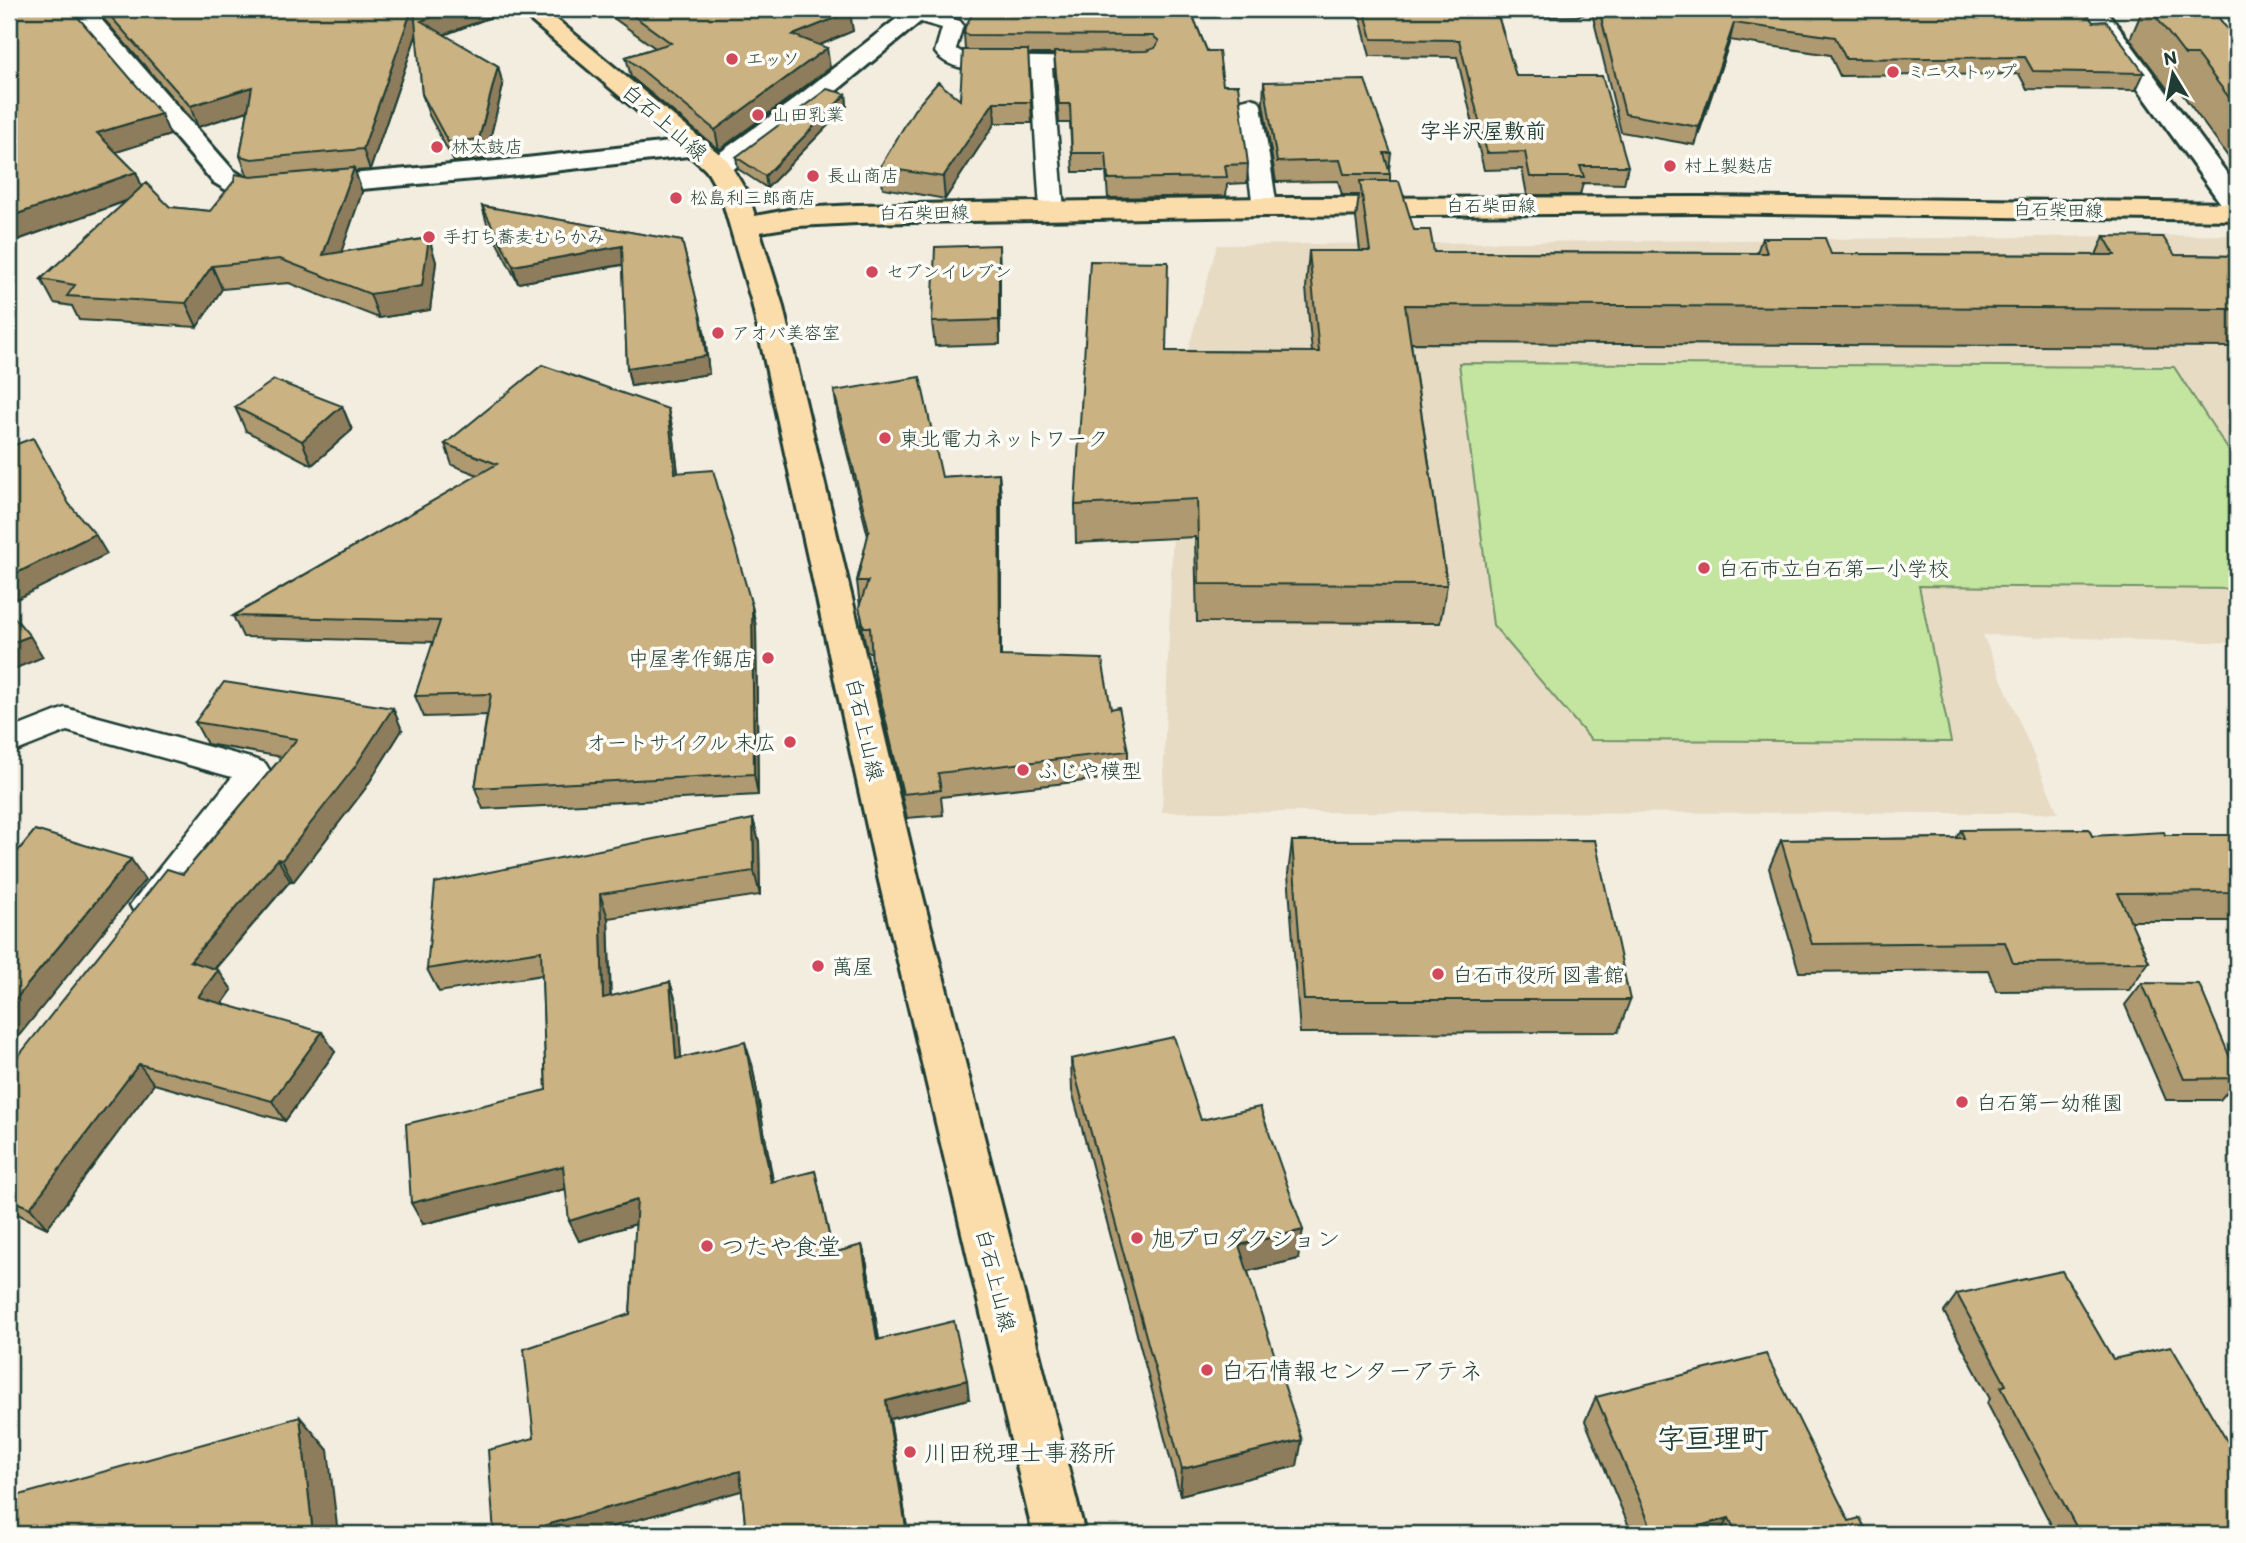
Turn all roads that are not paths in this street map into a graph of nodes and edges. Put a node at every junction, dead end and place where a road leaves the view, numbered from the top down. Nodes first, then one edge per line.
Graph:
1 (79, 9) edge
2 (529, 9) edge
3 (1576, 9) edge
4 (2093, 9) edge
5 (1500, 10) edge
6 (919, 11) edge
7 (1120, 61) edge
8 (1041, 62) junction
9 (1250, 106) dead end
10 (707, 157) junction
11 (2237, 206) edge
12 (1265, 207) junction
13 (1052, 210) junction
14 (2237, 212) edge
15 (745, 226) junction
16 (9, 743) edge
17 (127, 930) edge
18 (1059, 1534) edge

1 - 10 street
2 - 10 main road, 白石上山線
3 - 5 lane
4 - 11 street
6 - 8 lane
6 - 10 street
7 - 8 lane
8 - 13 lane
9 - 12 lane
10 - 15 main road, 白石上山線
12 - 13 main road, 白石柴田線
12 - 14 main road, 白石柴田線
13 - 15 main road, 白石柴田線
15 - 18 main road, 白石上山線
16 - 17 lane

